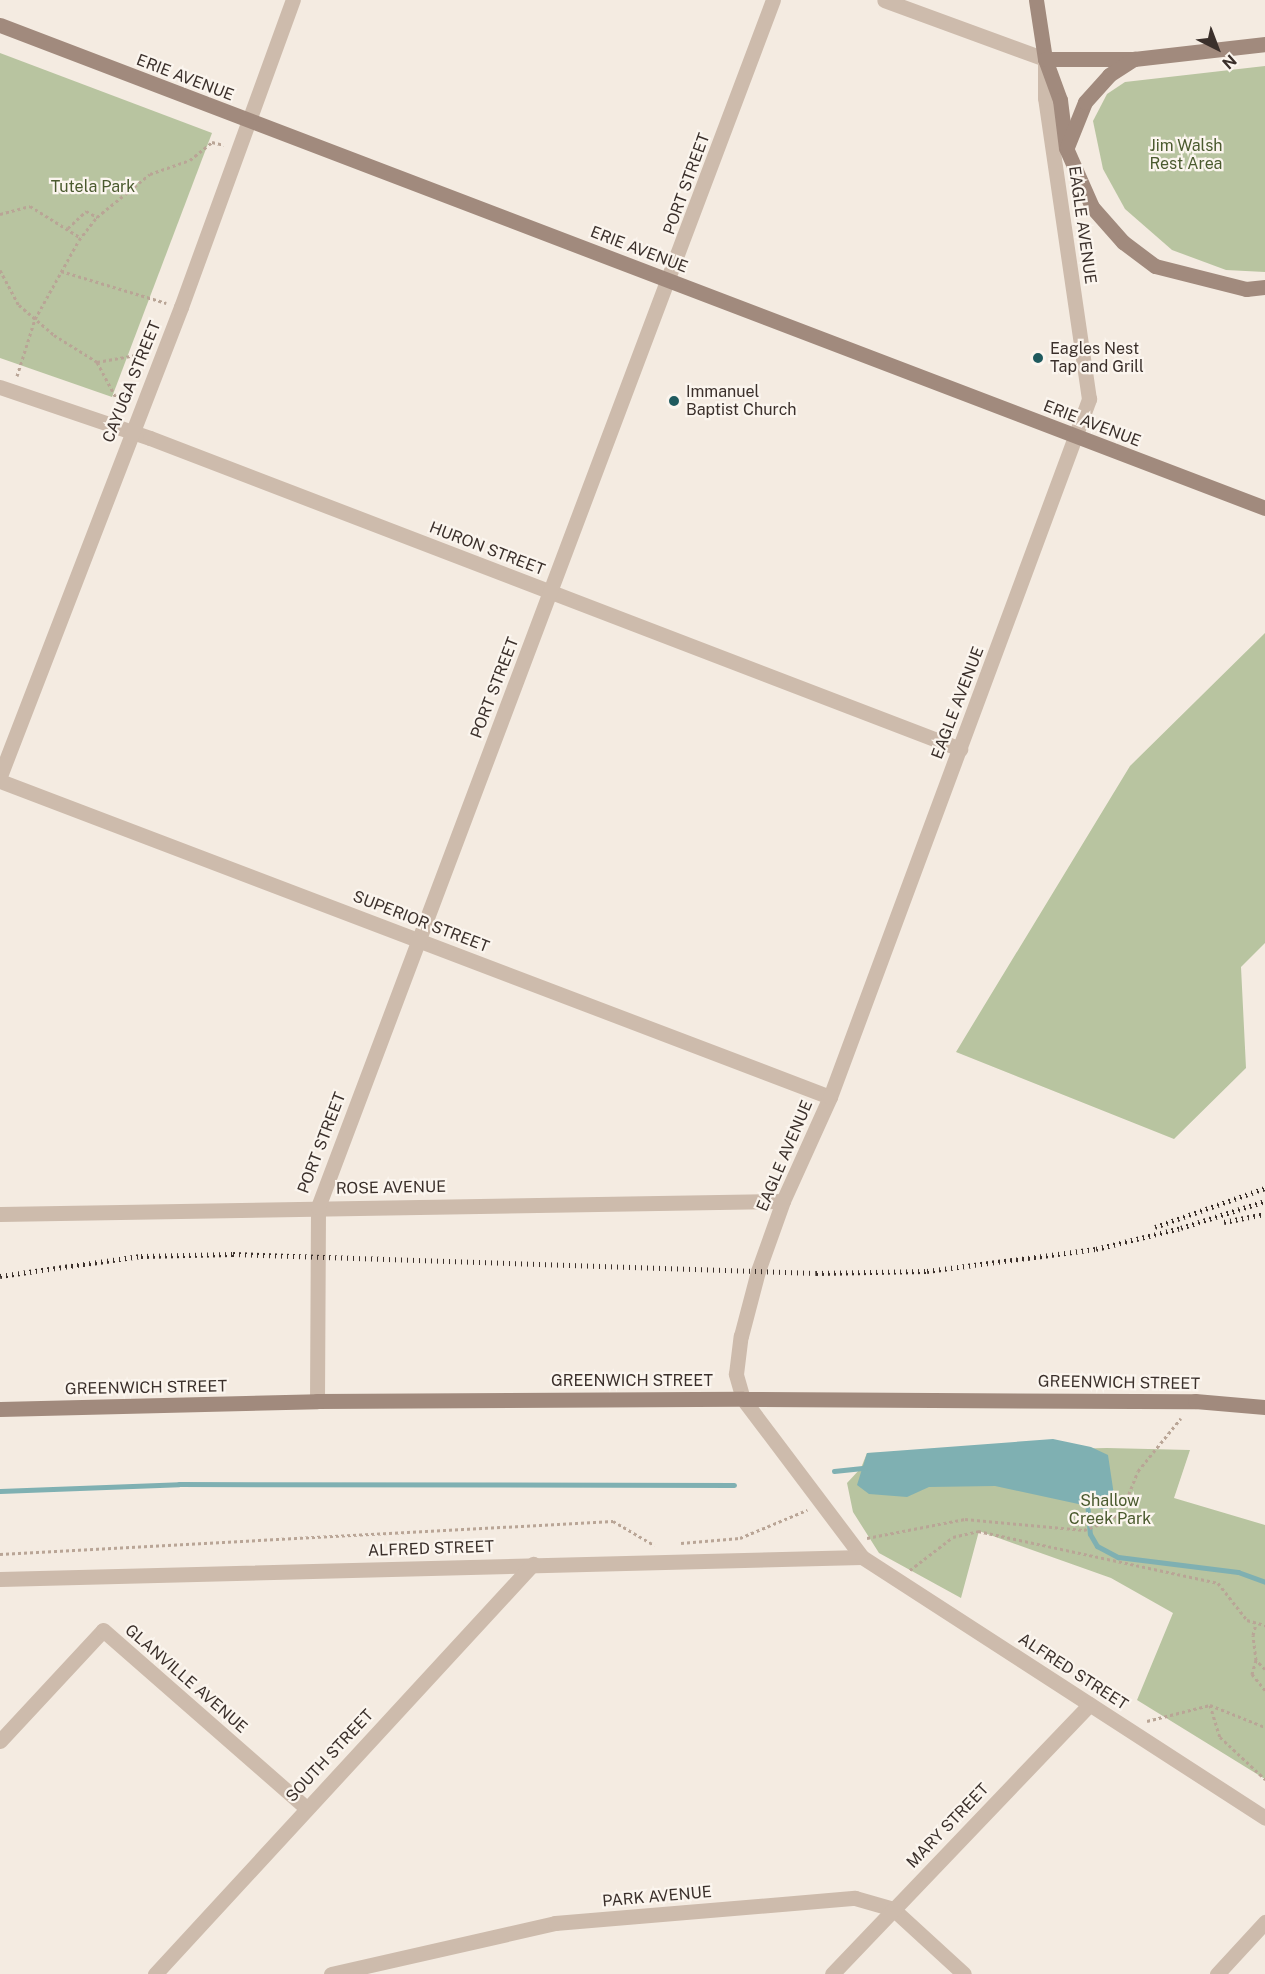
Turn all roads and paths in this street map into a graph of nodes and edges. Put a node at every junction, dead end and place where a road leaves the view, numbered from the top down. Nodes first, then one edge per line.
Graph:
1 (293, 0) edge
2 (773, 0) edge
3 (884, 0) edge
4 (1036, 0) edge
5 (0, 25) edge
6 (1265, 44) edge
7 (1045, 59) junction
8 (1134, 59) junction
9 (248, 122) junction
10 (1066, 148) junction
11 (238, 149) junction
12 (0, 214) edge
13 (97, 217) junction
14 (68, 228) junction
15 (81, 238) junction
16 (0, 270) edge
17 (62, 271) junction
18 (670, 281) junction
19 (1265, 287) edge
20 (181, 307) junction
21 (35, 319) junction
22 (165, 348) junction
23 (98, 362) junction
24 (6, 389) edge
25 (140, 410) junction
26 (132, 432) junction
27 (1077, 438) junction
28 (1265, 508) edge
29 (551, 593) junction
30 (960, 749) junction
31 (0, 776) edge
32 (0, 781) edge
33 (418, 940) junction
34 (830, 1097) junction
35 (783, 1201) junction
36 (318, 1207) junction
37 (0, 1214) edge
38 (743, 1399) junction
39 (316, 1401) junction
40 (1195, 1401) junction
41 (1265, 1407) edge
42 (0, 1409) edge
43 (822, 1503) junction
44 (850, 1541) junction
45 (675, 1544) dead end
46 (665, 1545) dead end
47 (0, 1554) edge
48 (862, 1557) junction
49 (533, 1564) junction
50 (0, 1579) edge
51 (897, 1581) junction
52 (1256, 1623) junction
53 (1265, 1625) edge
54 (1256, 1660) junction
55 (1265, 1669) edge
56 (1265, 1690) edge
57 (1090, 1704) junction
58 (1209, 1705) junction
59 (1265, 1727) edge
60 (1126, 1728) junction
61 (0, 1741) edge
62 (1265, 1779) edge
63 (306, 1808) junction
64 (1265, 1818) edge
65 (893, 1909) junction
66 (1265, 1922) edge
67 (155, 1974) edge
68 (331, 1974) edge
69 (832, 1974) edge
70 (964, 1974) edge
71 (1217, 1974) edge

1 - 9 street, CAYUGA STREET
2 - 18 street, PORT STREET
3 - 7 street
4 - 7 main road, EAGLE AVENUE
5 - 9 main road, ERIE AVENUE
6 - 8 main road
7 - 8 main road
7 - 10 main road
7 - 27 street, EAGLE AVENUE
8 - 10 main road
9 - 11 street, CAYUGA STREET
9 - 18 main road, ERIE AVENUE
10 - 19 main road
11 - 13 path
11 - 20 street, CAYUGA STREET
12 - 14 path
13 - 14 path
13 - 15 path
14 - 15 path
15 - 17 path
16 - 21 path
17 - 20 path
17 - 21 path
18 - 27 main road, ERIE AVENUE
18 - 29 street, PORT STREET
20 - 22 street, CAYUGA STREET
21 - 23 path
21 - 24 path
22 - 23 path
22 - 25 street, CAYUGA STREET
23 - 25 path
24 - 26 street, HURON STREET
25 - 26 street, CAYUGA STREET
26 - 29 street, HURON STREET
26 - 31 street, CAYUGA STREET
27 - 28 main road, ERIE AVENUE
27 - 30 street, EAGLE AVENUE
29 - 30 street, HURON STREET
29 - 33 street, PORT STREET
30 - 34 street, EAGLE AVENUE
32 - 33 street, SUPERIOR STREET
33 - 34 street, SUPERIOR STREET
33 - 36 street, PORT STREET
34 - 35 street, EAGLE AVENUE
35 - 36 street, ROSE AVENUE
35 - 38 street, EAGLE AVENUE
36 - 37 street, ROSE AVENUE
36 - 39 street, PORT STREET
38 - 39 main road, GREENWICH STREET
38 - 40 main road, GREENWICH STREET
38 - 43 street, ALFRED STREET
39 - 42 main road, GREENWICH STREET
40 - 41 main road, GREENWICH STREET
40 - 44 path
43 - 44 street, ALFRED STREET
43 - 45 path
44 - 48 street, ALFRED STREET
46 - 47 path
48 - 49 street, ALFRED STREET
48 - 51 street, ALFRED STREET
49 - 50 street, ALFRED STREET
49 - 63 street, SOUTH STREET
51 - 52 path
51 - 57 street, ALFRED STREET
52 - 53 path
52 - 54 path
54 - 55 path
54 - 56 path
57 - 60 street, ALFRED STREET
57 - 65 street, MARY STREET
58 - 59 path
58 - 60 path
58 - 62 path
60 - 64 street, ALFRED STREET
61 - 63 street, GLANVILLE AVENUE
63 - 67 street, SOUTH STREET
65 - 68 street, PARK AVENUE
65 - 69 street, MARY STREET
65 - 70 street, PARK AVENUE
66 - 71 street

